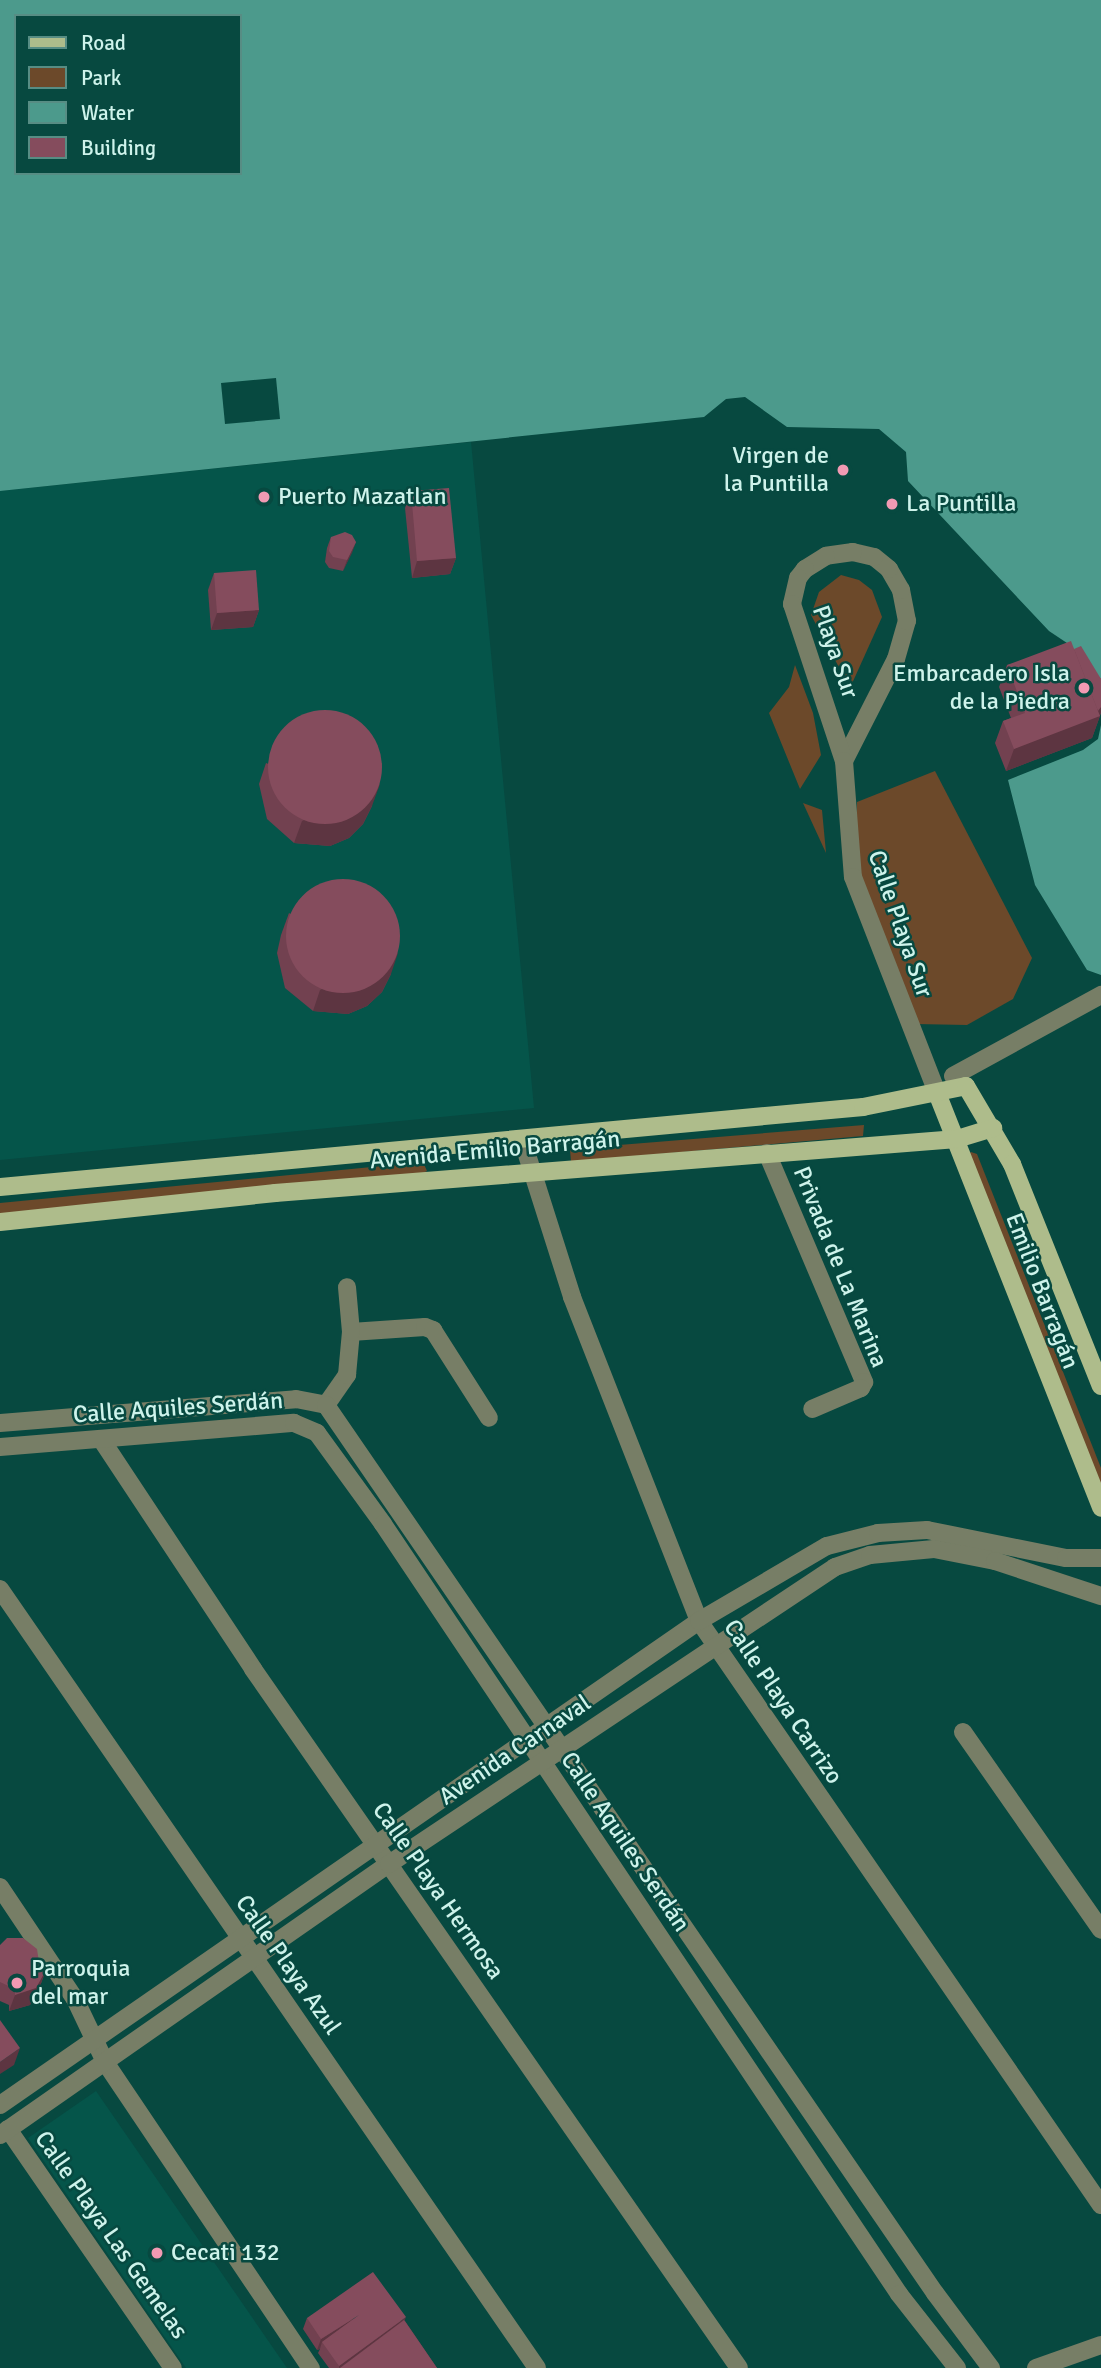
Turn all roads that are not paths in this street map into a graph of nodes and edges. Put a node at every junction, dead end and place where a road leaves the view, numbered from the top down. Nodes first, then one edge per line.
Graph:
1 (844, 761) junction
2 (1101, 995) edge
3 (924, 1058) junction
4 (959, 1081) junction
5 (937, 1093) junction
6 (993, 1128) junction
7 (522, 1139) junction
8 (957, 1139) junction
9 (768, 1153) junction
10 (529, 1171) junction
11 (0, 1186) edge
12 (0, 1222) edge
13 (347, 1287) dead end
14 (351, 1332) junction
15 (1101, 1385) edge
16 (326, 1405) junction
17 (812, 1409) dead end
18 (489, 1418) dead end
19 (26, 1420) junction
20 (0, 1423) edge
21 (101, 1439) junction
22 (29, 1444) junction
23 (0, 1447) edge
24 (1101, 1508) edge
25 (1101, 1558) edge
26 (0, 1589) edge
27 (1101, 1596) edge
28 (699, 1621) junction
29 (713, 1645) junction
30 (548, 1726) junction
31 (963, 1732) dead end
32 (528, 1741) junction
33 (563, 1748) junction
34 (542, 1762) junction
35 (376, 1843) junction
36 (389, 1864) junction
37 (0, 1887) edge
38 (1101, 1930) edge
39 (239, 1938) junction
40 (255, 1959) junction
41 (94, 2041) junction
42 (105, 2062) junction
43 (0, 2105) edge
44 (4, 2132) edge
45 (874, 2200) junction
46 (1101, 2205) edge
47 (842, 2209) junction
48 (1101, 2345) edge
49 (173, 2368) edge
50 (311, 2368) edge
51 (537, 2368) edge
52 (738, 2368) edge
53 (957, 2368) edge
54 (991, 2368) edge
55 (1036, 2368) edge

1 - 1 street, Playa Sur
1 - 3 street, Calle Playa Sur
2 - 4 street
3 - 4 street
3 - 5 street, Calle Playa Sur
4 - 5 main road, Avenida Emilio Barragán
4 - 6 main road, Emilio Barragán
5 - 7 main road, Avenida Emilio Barragán
5 - 8 main road, Emilio Barragán
6 - 8 main road, Avenida Emilio Barragán
6 - 15 main road, Emilio Barragán
7 - 10 street, Calle Playa Carrizo
7 - 11 main road, Avenida Emilio Barragán
8 - 9 main road, Avenida Emilio Barragán
8 - 24 main road, Emilio Barragán
9 - 10 main road, Avenida Emilio Barragán
9 - 17 street, Privada de La Marina
10 - 12 main road, Avenida Emilio Barragán
10 - 28 street, Calle Playa Carrizo
13 - 14 street
14 - 16 street
14 - 18 street
16 - 19 street, Calle Aquiles Serdán
16 - 30 street, Calle Aquiles Serdán
19 - 20 street, Calle Aquiles Serdán
19 - 22 street
21 - 22 street, Calle Aquiles Serdán
21 - 32 street, Calle Aquiles Serdán
21 - 35 street, Calle Playa Hermosa
22 - 23 street, Calle Aquiles Serdán
25 - 28 street, Avenida Carnaval
26 - 39 street, Calle Playa Azul
27 - 29 street, Avenida Carnaval
28 - 29 street, Calle Playa Carrizo
28 - 30 street, Avenida Carnaval
29 - 33 street, Avenida Carnaval
29 - 46 street, Calle Playa Carrizo
30 - 32 street, Avenida Carnaval
30 - 33 street, Calle Aquiles Serdán
31 - 38 street
32 - 34 street, Calle Aquiles Serdán
32 - 35 street, Avenida Carnaval
33 - 34 street, Avenida Carnaval
33 - 45 street, Calle Aquiles Serdán
34 - 36 street, Avenida Carnaval
34 - 47 street, Calle Aquiles Serdán
35 - 36 street, Calle Playa Hermosa
35 - 39 street, Avenida Carnaval
36 - 40 street, Avenida Carnaval
36 - 52 street, Calle Playa Hermosa
37 - 41 street
39 - 40 street, Calle Playa Azul
39 - 41 street, Avenida Carnaval
40 - 42 street, Avenida Carnaval
40 - 51 street, Calle Playa Azul
41 - 42 street
41 - 43 street, Avenida Carnaval
42 - 44 street, Avenida Carnaval
42 - 50 street
44 - 49 street, Calle Playa Las Gemelas
45 - 47 street
45 - 54 street, Calle Aquiles Serdán
47 - 53 street, Calle Aquiles Serdán
48 - 55 street

